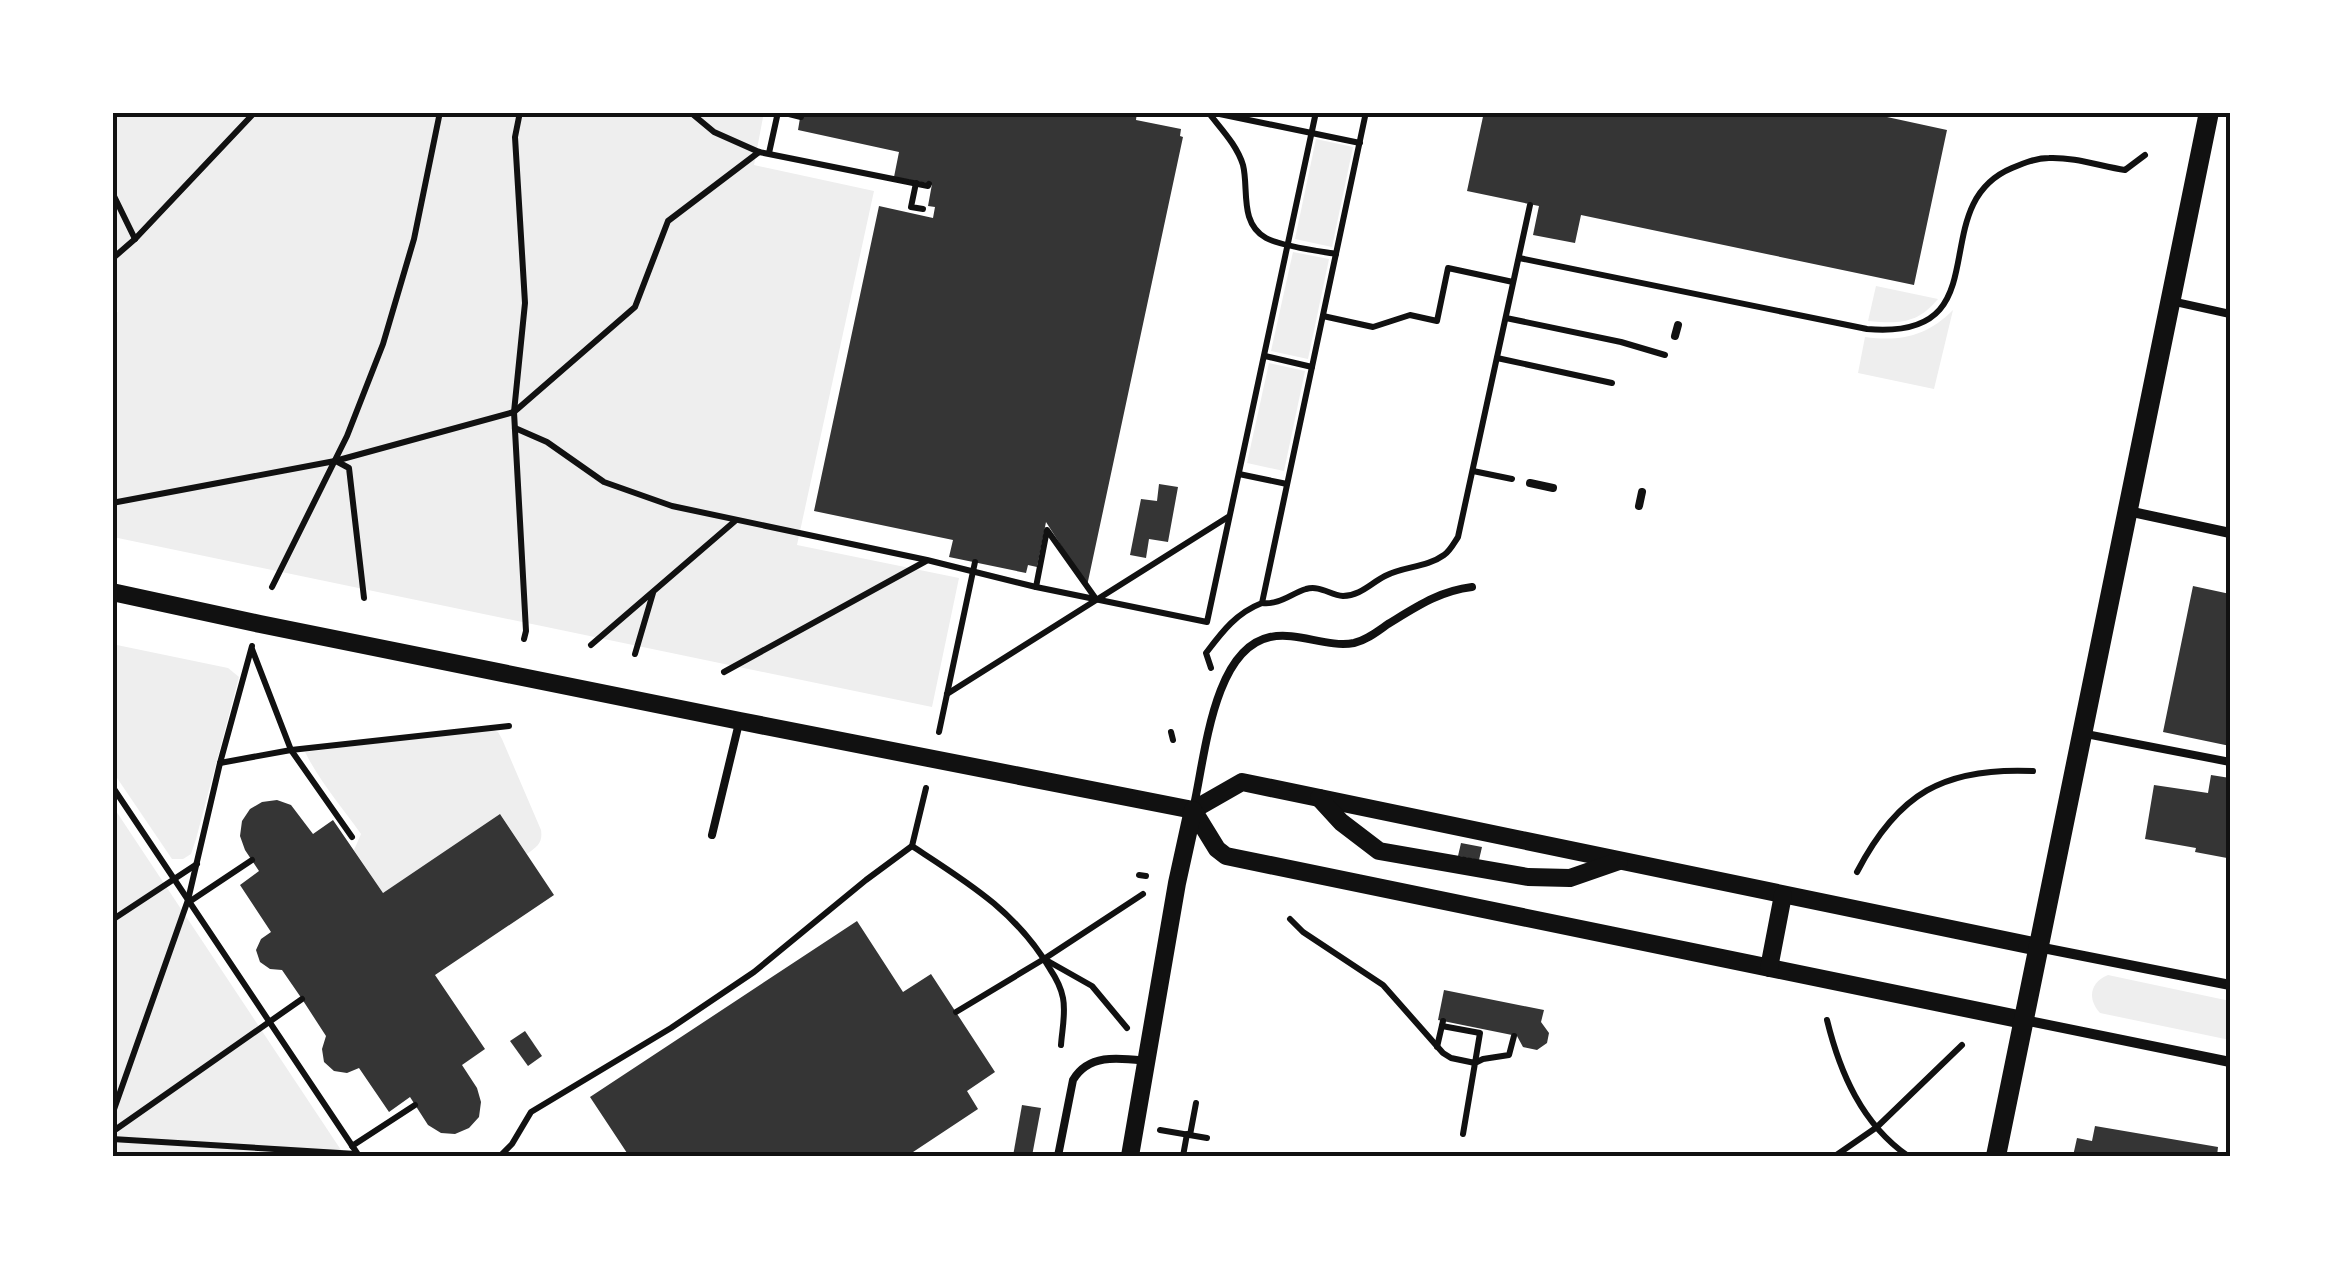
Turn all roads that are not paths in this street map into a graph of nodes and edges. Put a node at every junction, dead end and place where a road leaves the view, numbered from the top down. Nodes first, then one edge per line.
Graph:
1 (2209, 112) edge
2 (2170, 301) junction
3 (2230, 314) edge
4 (1678, 325) dead end
5 (1675, 336) dead end
6 (1530, 483) dead end
7 (1553, 488) dead end
8 (1642, 492) dead end
9 (1640, 506) dead end
10 (2127, 510) junction
11 (2230, 532) edge
12 (1472, 586) dead end
13 (112, 592) edge
14 (740, 722) junction
15 (2082, 733) junction
16 (2230, 762) edge
17 (1318, 798) junction
18 (1194, 810) junction
19 (712, 836) dead end
20 (1620, 860) junction
21 (1783, 895) junction
22 (2038, 947) junction
23 (1769, 968) junction
24 (2230, 985) edge
25 (2023, 1020) junction
26 (1147, 1061) junction
27 (2230, 1062) edge
28 (1058, 1156) edge
29 (1130, 1156) edge
30 (1996, 1156) edge

1 - 2 main road
2 - 3 lane
2 - 10 main road
4 - 5 lane
6 - 7 lane
8 - 9 lane
10 - 11 street
10 - 15 main road
12 - 18 lane
13 - 14 street
14 - 18 street
14 - 19 lane
15 - 16 lane
15 - 22 main road
17 - 18 street
17 - 20 street
17 - 20 street
18 - 23 street
18 - 26 street
20 - 21 street
21 - 22 street
21 - 23 street
22 - 24 street
22 - 25 main road
23 - 25 street
25 - 27 street
25 - 30 main road
26 - 28 lane
26 - 29 street

